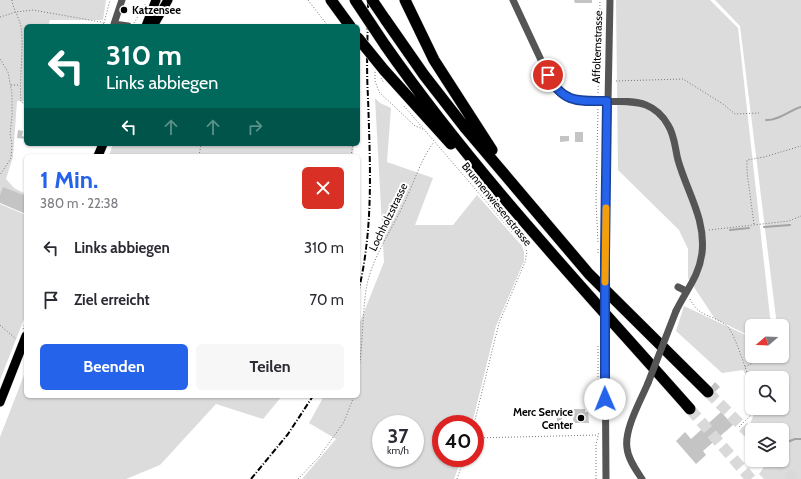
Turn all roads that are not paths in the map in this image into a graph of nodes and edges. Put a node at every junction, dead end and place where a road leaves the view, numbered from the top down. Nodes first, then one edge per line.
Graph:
1 (122, 0) edge
2 (156, 0) edge
3 (168, 0) edge
4 (331, 0) edge
5 (355, 0) edge
6 (372, 0) edge
7 (405, 0) edge
8 (513, 0) edge
9 (610, 0) edge
10 (114, 24) edge
11 (147, 24) edge
12 (153, 24) edge
13 (349, 24) edge
14 (360, 40) edge
15 (607, 101) junction
16 (478, 166) junction
17 (537, 214) junction
18 (678, 286) dead end
19 (686, 291) junction
20 (22, 338) edge
21 (708, 392) tunnel mouth
22 (0, 402) edge
23 (690, 409) tunnel mouth
24 (606, 479) edge
25 (642, 479) edge

1 - 10 street
2 - 11 main road
3 - 12 main road
4 - 13 highway
5 - 16 highway, bridge
6 - 17 highway, bridge
7 - 17 highway
8 - 15 street
9 - 15 street, Affolternstrasse
14 - 16 highway, bridge
15 - 19 street
15 - 24 street, Affolternstrasse, bridge
16 - 23 highway
17 - 21 highway
18 - 19 street
19 - 25 street, bridge
20 - 22 main road

